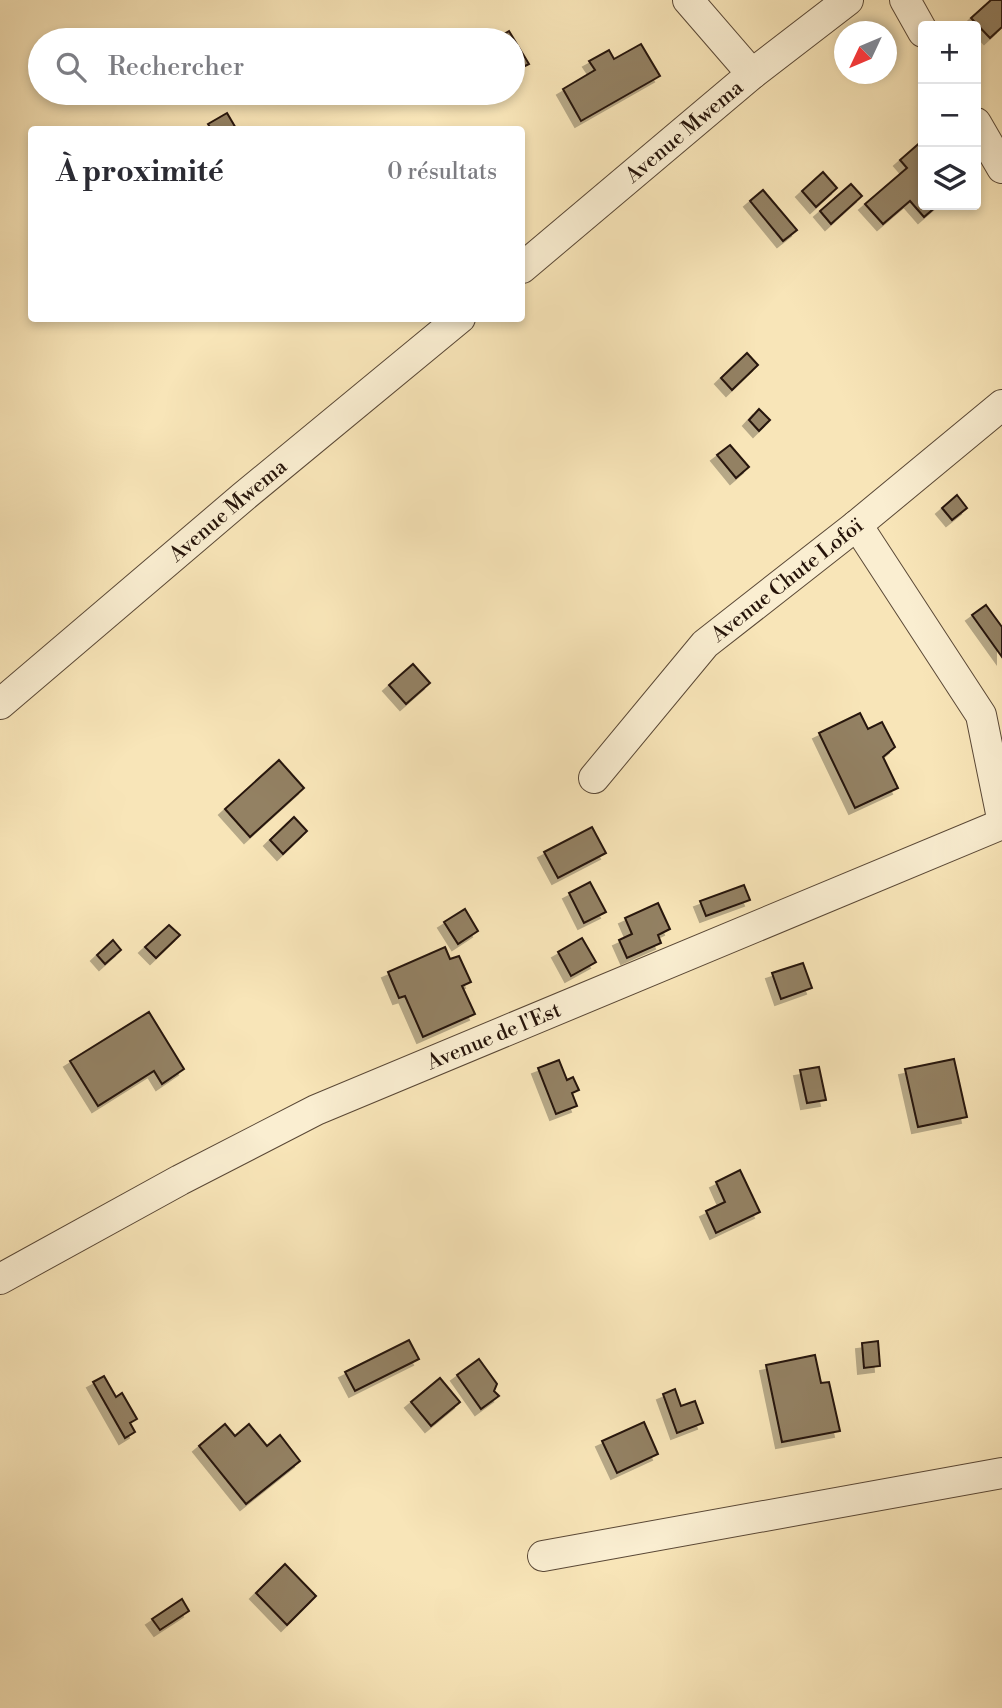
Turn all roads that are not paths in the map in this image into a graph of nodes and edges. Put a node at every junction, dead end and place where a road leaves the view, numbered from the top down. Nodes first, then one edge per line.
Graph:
1 (688, 0) edge
2 (849, 0) edge
3 (905, 0) edge
4 (918, 23) edge
5 (752, 74) junction
6 (981, 132) edge
7 (1002, 168) edge
8 (525, 265) edge
9 (455, 322) edge
10 (1002, 405) edge
11 (858, 525) junction
12 (0, 704) edge
13 (594, 778) dead end
14 (1002, 818) edge
15 (1002, 824) edge
16 (0, 1279) edge
17 (1002, 1473) edge
18 (543, 1556) dead end

1 - 5 street
2 - 5 street, Avenue Mwema
3 - 4 street
5 - 8 street, Avenue Mwema
6 - 7 street
9 - 12 street, Avenue Mwema
10 - 11 street, Avenue Chute Lofoï
11 - 13 street, Avenue Chute Lofoï
11 - 14 street
15 - 16 street, Avenue de l'Est
17 - 18 street

